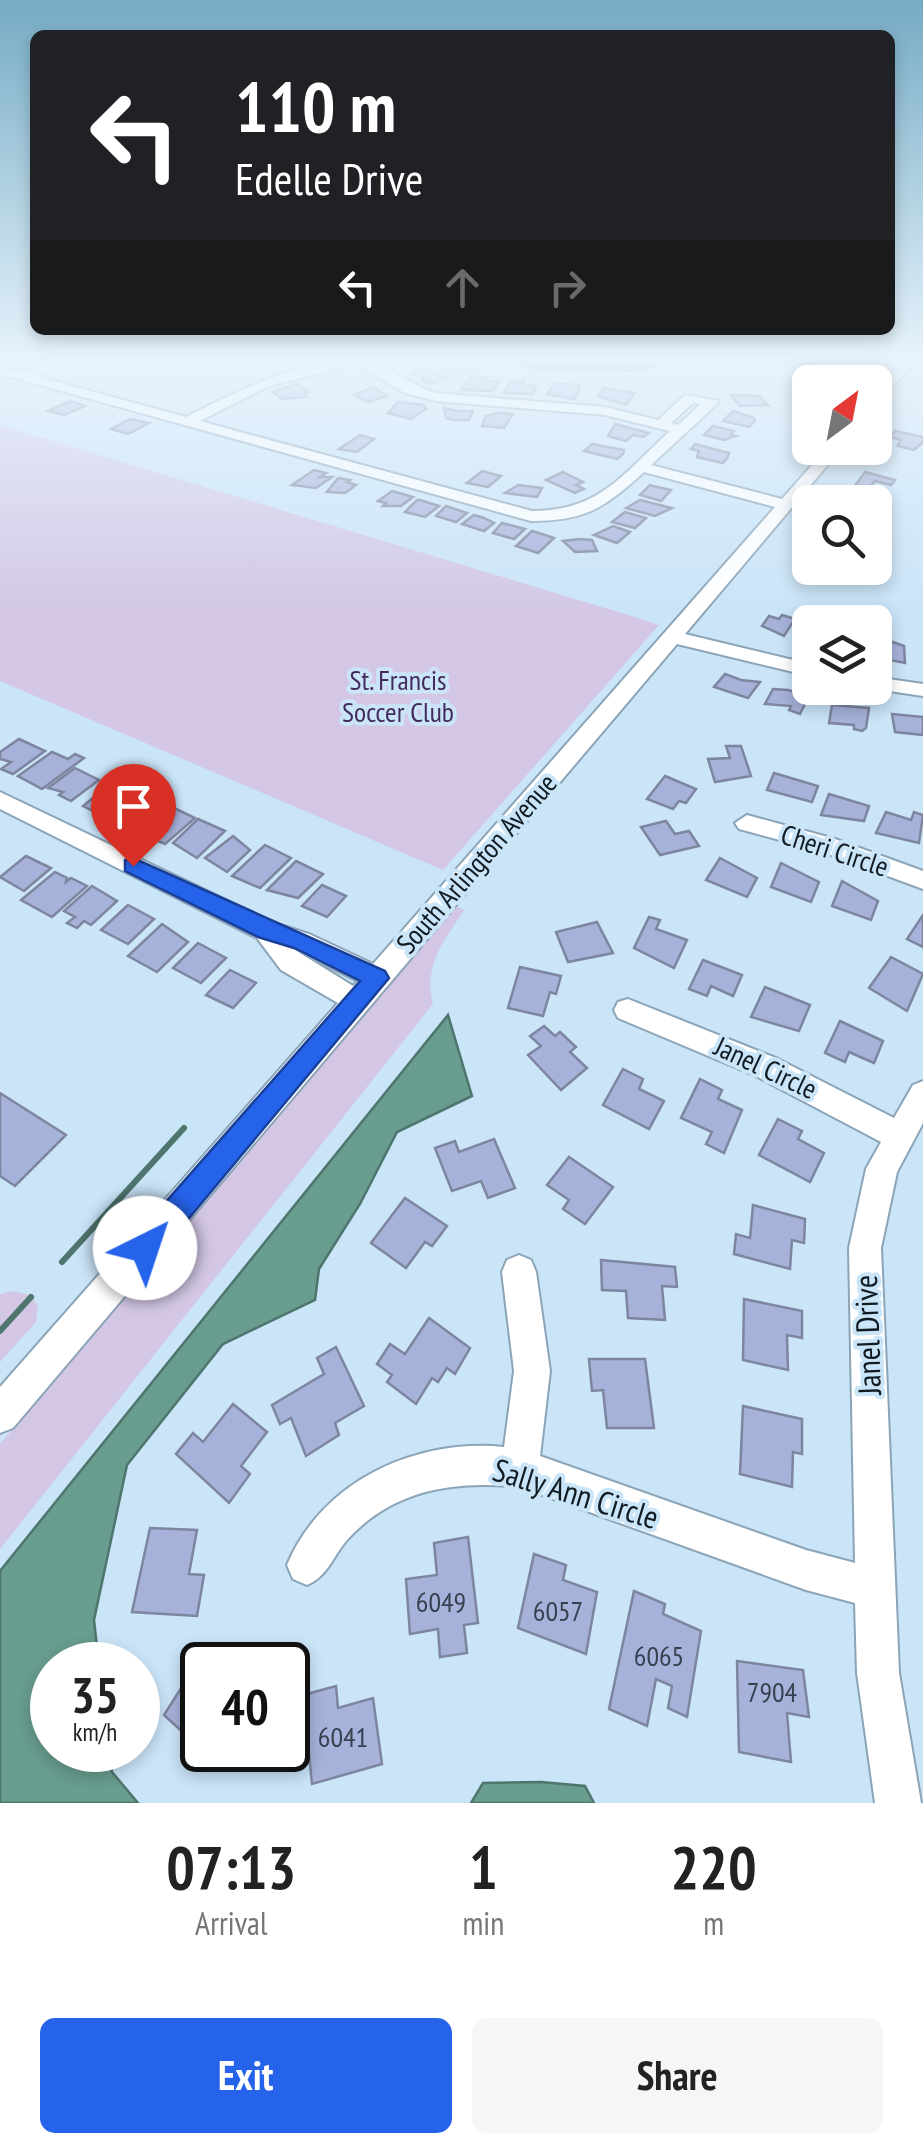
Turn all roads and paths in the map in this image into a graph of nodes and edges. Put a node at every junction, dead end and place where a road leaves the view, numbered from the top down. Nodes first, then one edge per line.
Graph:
1 (264, 443) edge
2 (669, 443) edge
3 (647, 463) junction
4 (820, 465) edge
5 (788, 501) junction
6 (678, 627) junction
7 (792, 664) edge
8 (892, 685) edge
9 (923, 690) edge
10 (0, 800) edge
11 (747, 823) dead end
12 (923, 880) edge
13 (266, 931) junction
14 (377, 978) junction
15 (357, 1001) junction
16 (628, 1010) dead end
17 (923, 1094) edge
18 (898, 1136) junction
19 (519, 1272) dead end
20 (0, 1416) edge
21 (520, 1468) junction
22 (307, 1565) dead end
23 (875, 1588) junction
24 (898, 1803) edge

1 - 3 street
2 - 3 street
3 - 5 street
4 - 5 street, South Arlington Avenue
5 - 6 street, South Arlington Avenue
6 - 7 street
6 - 14 street, South Arlington Avenue
8 - 9 street
10 - 13 street
11 - 12 street, Cheri Circle
13 - 14 street
13 - 15 street
14 - 15 street, South Arlington Avenue
15 - 20 street, South Arlington Avenue
16 - 18 street, Janel Circle
17 - 18 street, Janel Drive
18 - 23 street, Janel Drive
19 - 21 street
21 - 22 street, Sally Ann Circle
21 - 23 street, Sally Ann Circle
23 - 24 street

